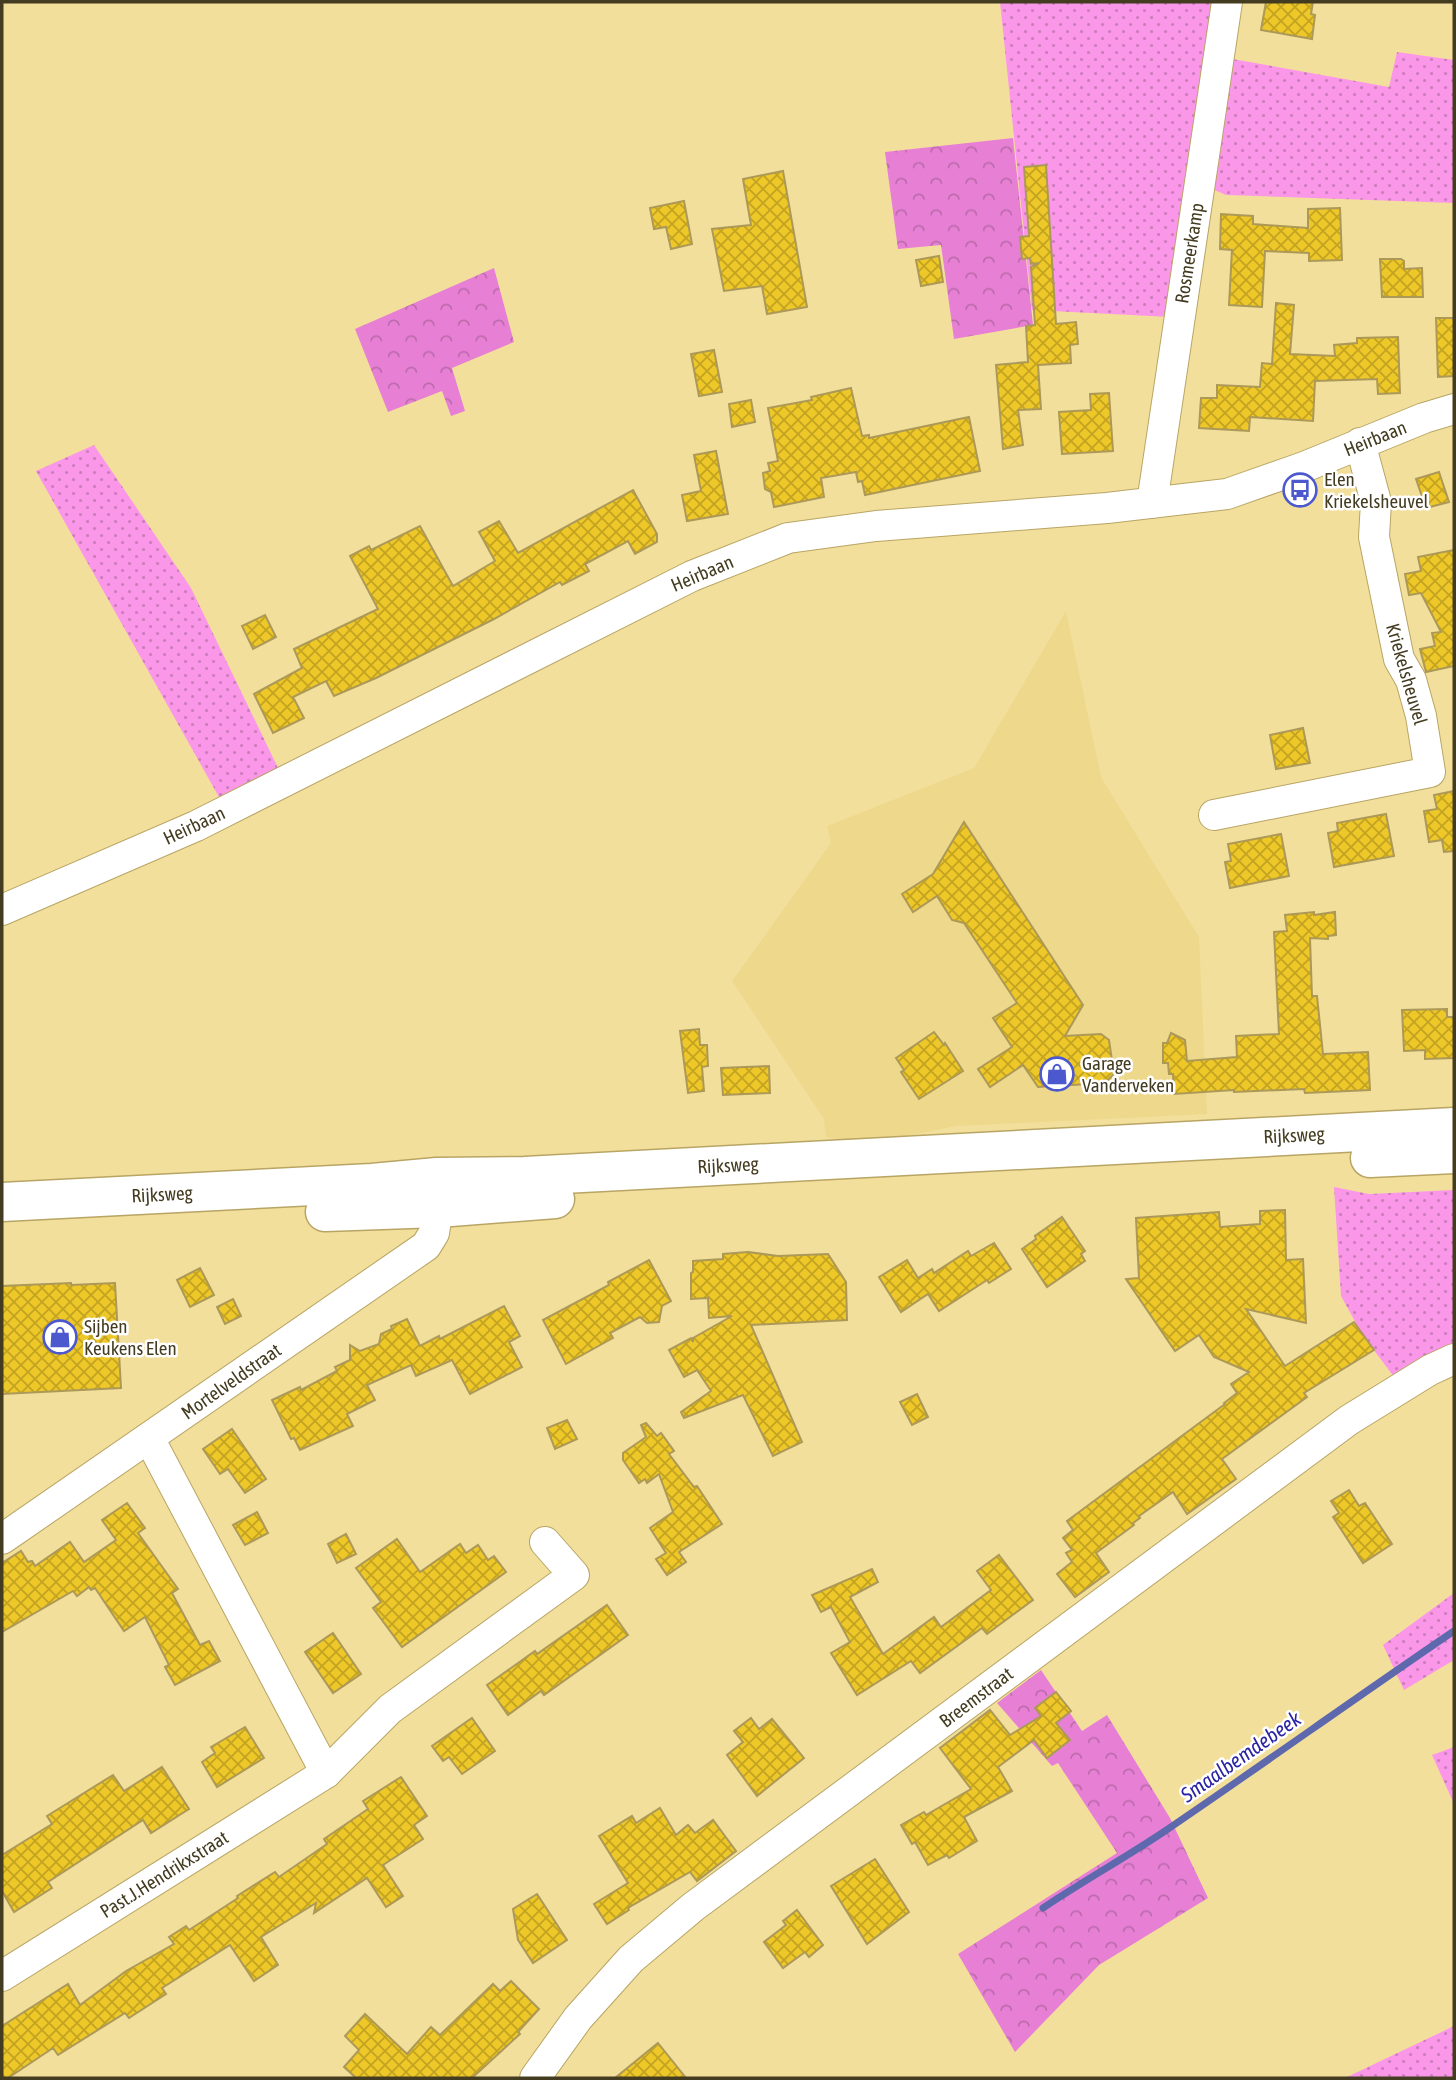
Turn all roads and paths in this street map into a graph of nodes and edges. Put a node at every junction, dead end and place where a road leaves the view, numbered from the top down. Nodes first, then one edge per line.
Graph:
1 (1227, 2) edge
2 (1454, 409) edge
3 (1360, 443) junction
4 (1152, 503) junction
5 (1214, 815) dead end
6 (2, 910) edge
7 (1454, 1127) edge
8 (1454, 1154) edge
9 (2, 1202) edge
10 (438, 1208) junction
11 (2, 1228) edge
12 (1454, 1359) edge
13 (149, 1438) junction
14 (2, 1539) edge
15 (545, 1542) dead end
16 (326, 1773) junction
17 (2, 1976) edge
18 (535, 2078) edge

1 - 4 street, Rosmeerkamp
2 - 3 street, Heirbaan
3 - 4 street, Heirbaan
3 - 5 street, Kriekelsheuvel
4 - 6 street, Heirbaan
7 - 9 main road, Rijksweg
8 - 10 main road, Rijksweg
10 - 11 main road, Rijksweg
10 - 13 street, Mortelveldstraat
12 - 18 street, Breemstraat
13 - 14 street, Mortelveldstraat
13 - 16 street
15 - 16 street, Past.J.Hendrikxstraat
16 - 17 street, Past.J.Hendrikxstraat

